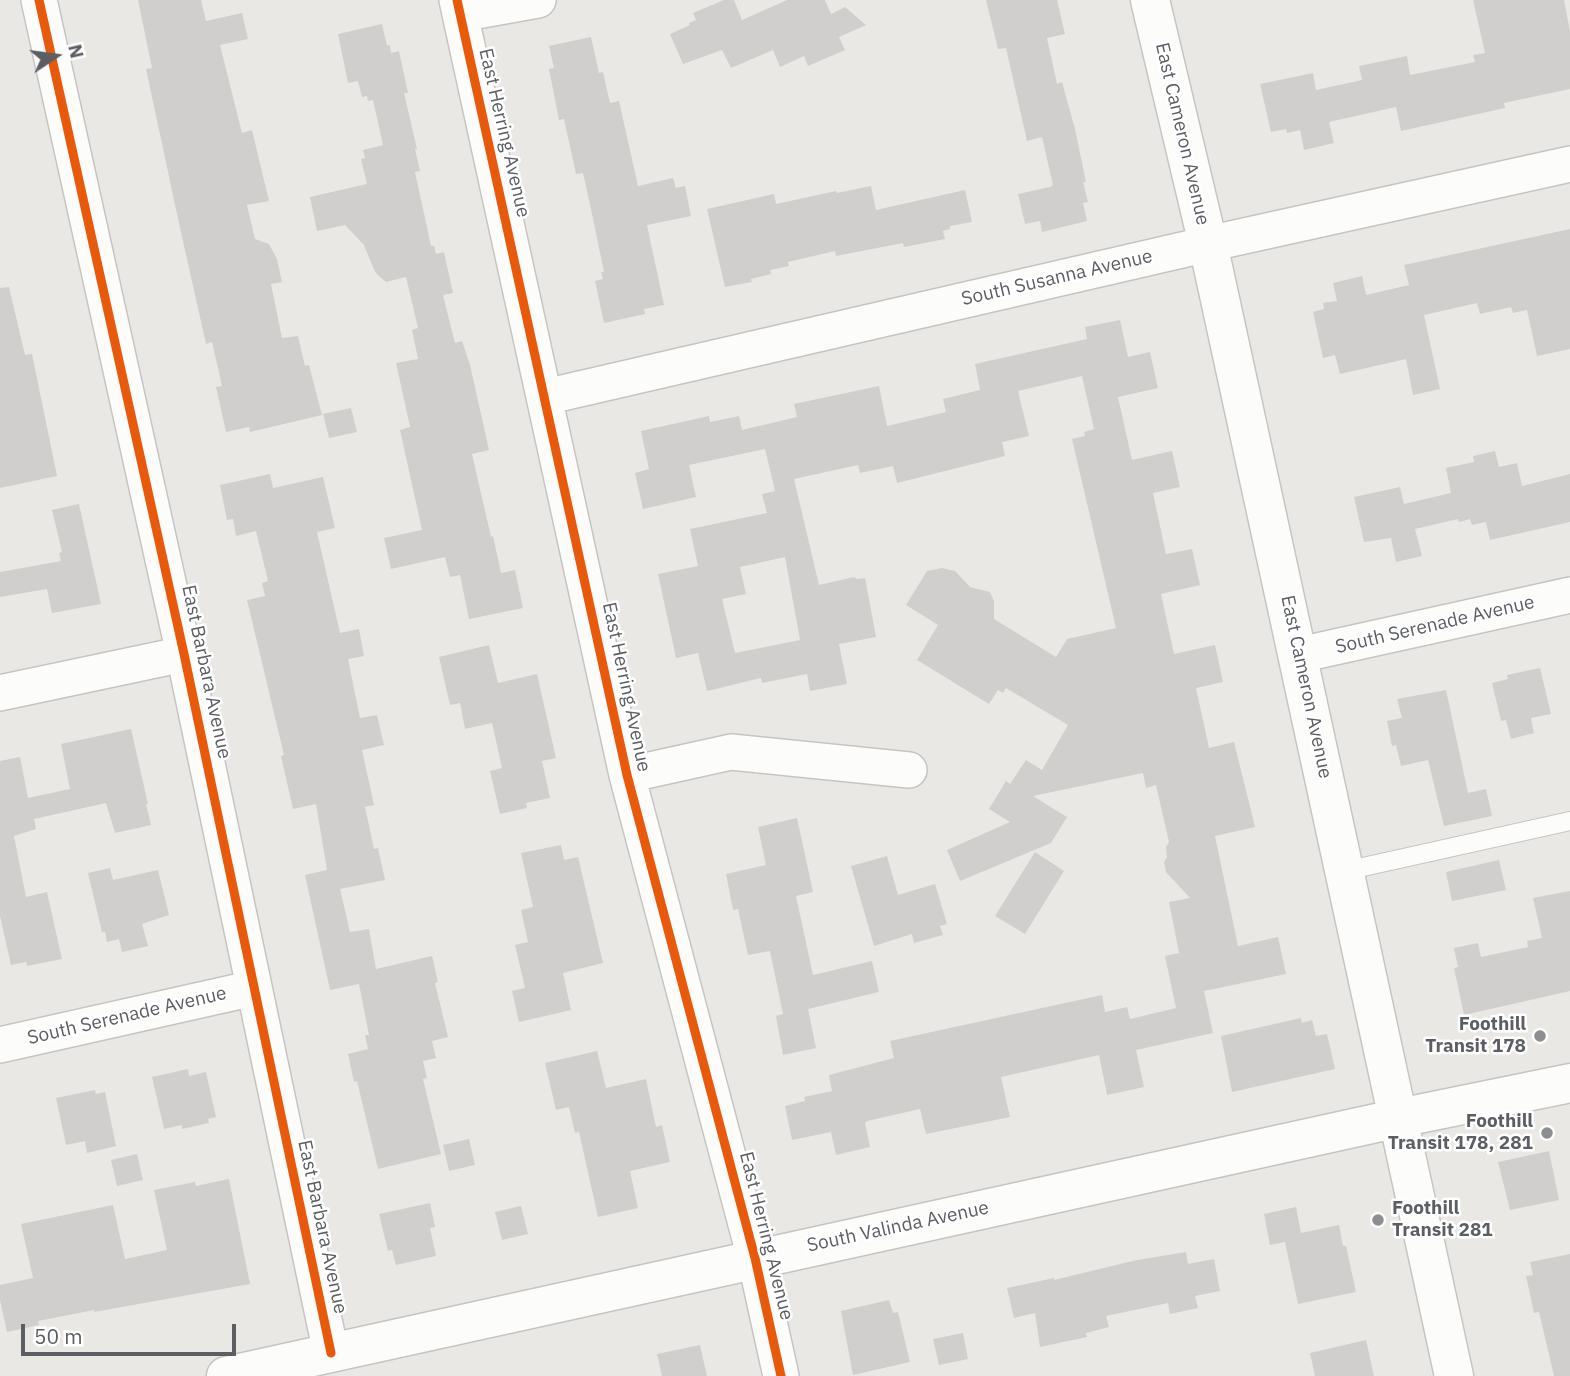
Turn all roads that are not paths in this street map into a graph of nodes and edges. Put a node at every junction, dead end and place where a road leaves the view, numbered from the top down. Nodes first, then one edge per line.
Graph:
1 (39, 0) edge
2 (538, 0) edge
3 (1150, 0) edge
4 (459, 7) edge
5 (1570, 163) edge
6 (1208, 244) junction
7 (545, 397) junction
8 (1570, 594) edge
9 (184, 653) junction
10 (1299, 655) junction
11 (0, 693) edge
12 (909, 769) dead end
13 (627, 775) junction
14 (1570, 821) edge
15 (1345, 871) junction
16 (254, 988) junction
17 (0, 1045) edge
18 (1570, 1083) edge
19 (1399, 1118) junction
20 (755, 1258) junction
21 (331, 1353) junction
22 (226, 1376) edge
23 (781, 1376) edge
24 (1454, 1376) edge

1 - 9 street, East Barbara Avenue
2 - 4 street
3 - 6 main road, East Cameron Avenue
4 - 7 street, East Herring Avenue
5 - 6 street, South Susanna Avenue
6 - 7 street, South Susanna Avenue
6 - 10 main road, East Cameron Avenue
7 - 13 street, East Herring Avenue
8 - 10 street, South Serenade Avenue
9 - 11 street
9 - 16 street, East Barbara Avenue
10 - 15 main road, East Cameron Avenue
12 - 13 street
13 - 20 street, East Herring Avenue
14 - 15 lane
15 - 19 main road, East Cameron Avenue
16 - 17 street, South Serenade Avenue
16 - 21 street, East Barbara Avenue
18 - 19 main road, South Valinda Avenue
19 - 20 main road, South Valinda Avenue
19 - 24 main road, East Cameron Avenue
20 - 21 main road, South Valinda Avenue
20 - 23 street, East Herring Avenue
21 - 22 main road, South Valinda Avenue

